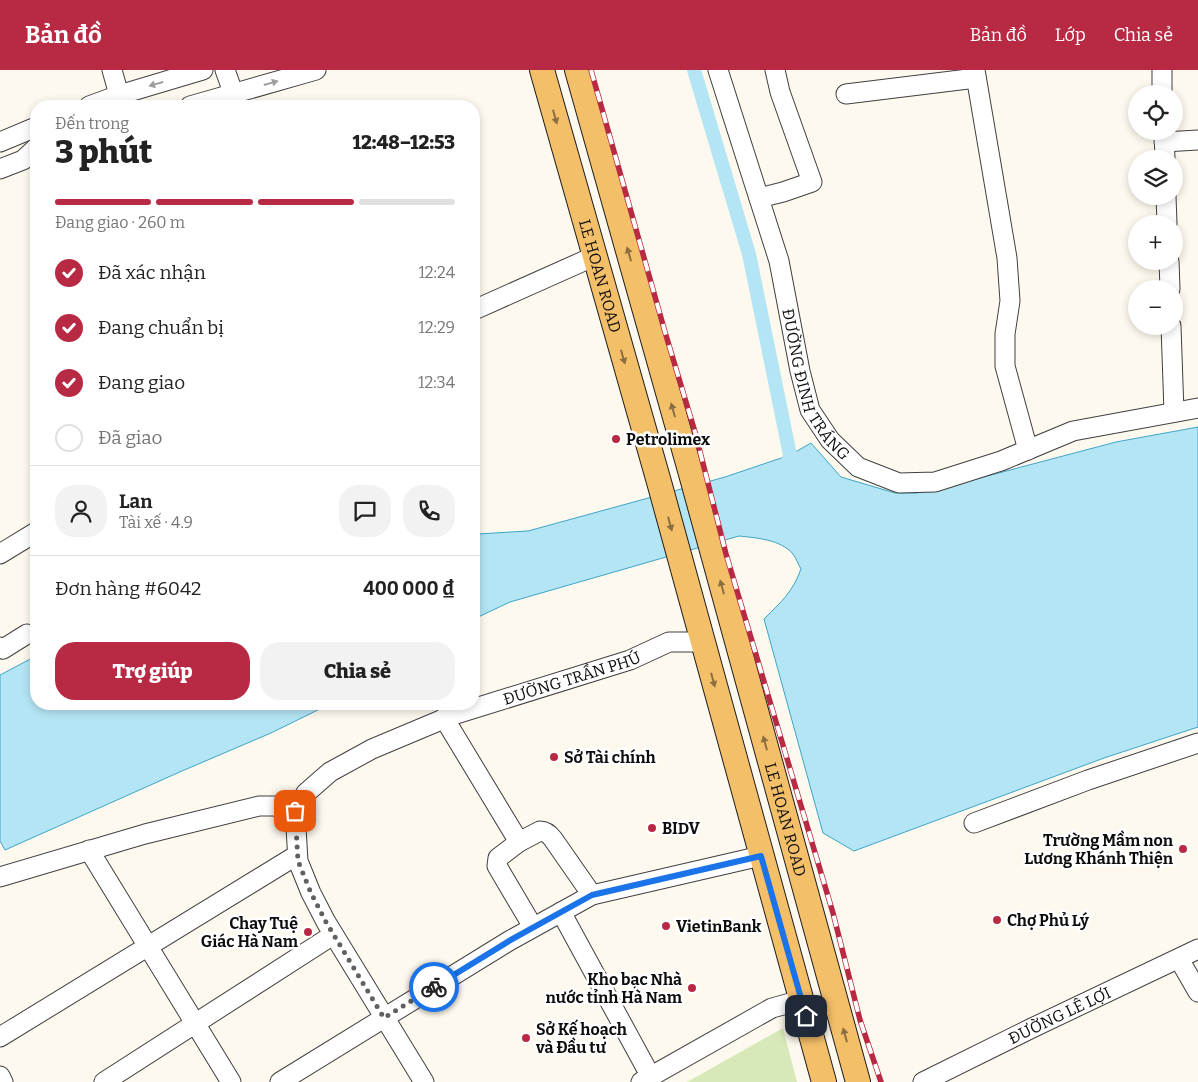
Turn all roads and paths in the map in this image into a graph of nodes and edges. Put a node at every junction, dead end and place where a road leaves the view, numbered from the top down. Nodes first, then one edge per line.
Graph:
1 (112, 70) edge
2 (203, 70) edge
3 (225, 70) edge
4 (316, 70) edge
5 (542, 70) edge
6 (576, 70) edge
7 (718, 70) edge
8 (775, 70) edge
9 (1162, 70) edge
10 (976, 74) edge
11 (1162, 85) edge
12 (846, 94) dead end
13 (119, 95) junction
14 (105, 100) edge
15 (236, 100) edge
16 (0, 128) edge
17 (30, 134) edge
18 (30, 138) edge
19 (30, 139) edge
20 (1198, 140) edge
21 (0, 142) edge
22 (1164, 144) edge
23 (30, 147) edge
24 (0, 154) edge
25 (0, 169) edge
26 (759, 198) junction
27 (595, 256) junction
28 (480, 307) edge
29 (1171, 335) edge
30 (1198, 408) edge
31 (1174, 412) junction
32 (1028, 450) junction
33 (30, 536) edge
34 (0, 554) edge
35 (27, 634) dead end
36 (734, 634) junction
37 (702, 642) junction
38 (0, 648) edge
39 (480, 707) edge
40 (470, 710) edge
41 (444, 718) junction
42 (1198, 743) edge
43 (295, 811) junction
44 (974, 823) dead end
45 (519, 842) junction
46 (89, 850) junction
47 (297, 855) junction
48 (761, 856) junction
49 (0, 877) edge
50 (592, 895) junction
51 (561, 912) junction
52 (533, 927) junction
53 (334, 935) junction
54 (148, 947) junction
55 (1198, 949) edge
56 (1179, 959) junction
57 (1198, 992) edge
58 (801, 1000) junction
59 (384, 1018) junction
60 (196, 1023) junction
61 (0, 1038) edge
62 (0, 1076) edge
63 (646, 1079) edge
64 (3, 1082) edge
65 (104, 1082) edge
66 (231, 1082) edge
67 (280, 1082) edge
68 (424, 1082) edge
69 (824, 1082) edge
70 (858, 1082) edge
71 (923, 1082) edge

1 - 13 street
2 -> 13 street
3 - 15 street
15 -> 4 street
5 -> 27 main road, LE HOAN ROAD
36 -> 6 main road, LE HOAN ROAD
7 - 26 street, ĐƯỜNG ĐINH TRÁNG
8 - 26 street
9 - 11 street
10 - 12 street
10 - 32 street
13 - 14 street
16 - 17 street
18 - 21 street
19 - 24 street
20 - 22 street
23 - 25 street
26 - 32 street, ĐƯỜNG ĐINH TRÁNG
27 - 28 street
27 -> 37 main road, LE HOAN ROAD
29 - 31 street
30 - 31 street, ĐƯỜNG ĐINH TRÁNG
31 - 32 street, ĐƯỜNG ĐINH TRÁNG
33 - 34 street
35 - 38 street
36 - 37 main road
70 -> 36 main road, LE HOAN ROAD
37 - 39 street, ĐƯỜNG TRẦN PHÚ
37 -> 48 main road, LE HOAN ROAD
40 - 41 street, ĐƯỜNG TRẦN PHÚ
41 - 43 street, ĐƯỜNG TRẦN PHÚ
41 - 45 street
42 - 44 street
43 - 46 street
43 - 47 street
45 - 50 street
45 - 52 street
46 - 49 street
46 - 54 street
47 - 53 street
47 - 54 street
48 - 50 street
48 - 58 main road, LE HOAN ROAD
50 - 51 street
51 - 52 street
51 - 63 street
52 - 59 street
53 - 59 street
53 - 60 street
54 - 60 street
54 - 61 street
55 - 56 street, ĐƯỜNG LÊ LỢI
56 - 57 street
56 - 71 street, ĐƯỜNG LÊ LỢI
58 - 63 street
58 - 69 main road, LE HOAN ROAD
59 - 67 street
59 - 68 street
60 - 65 street
60 - 66 street
62 - 64 street

